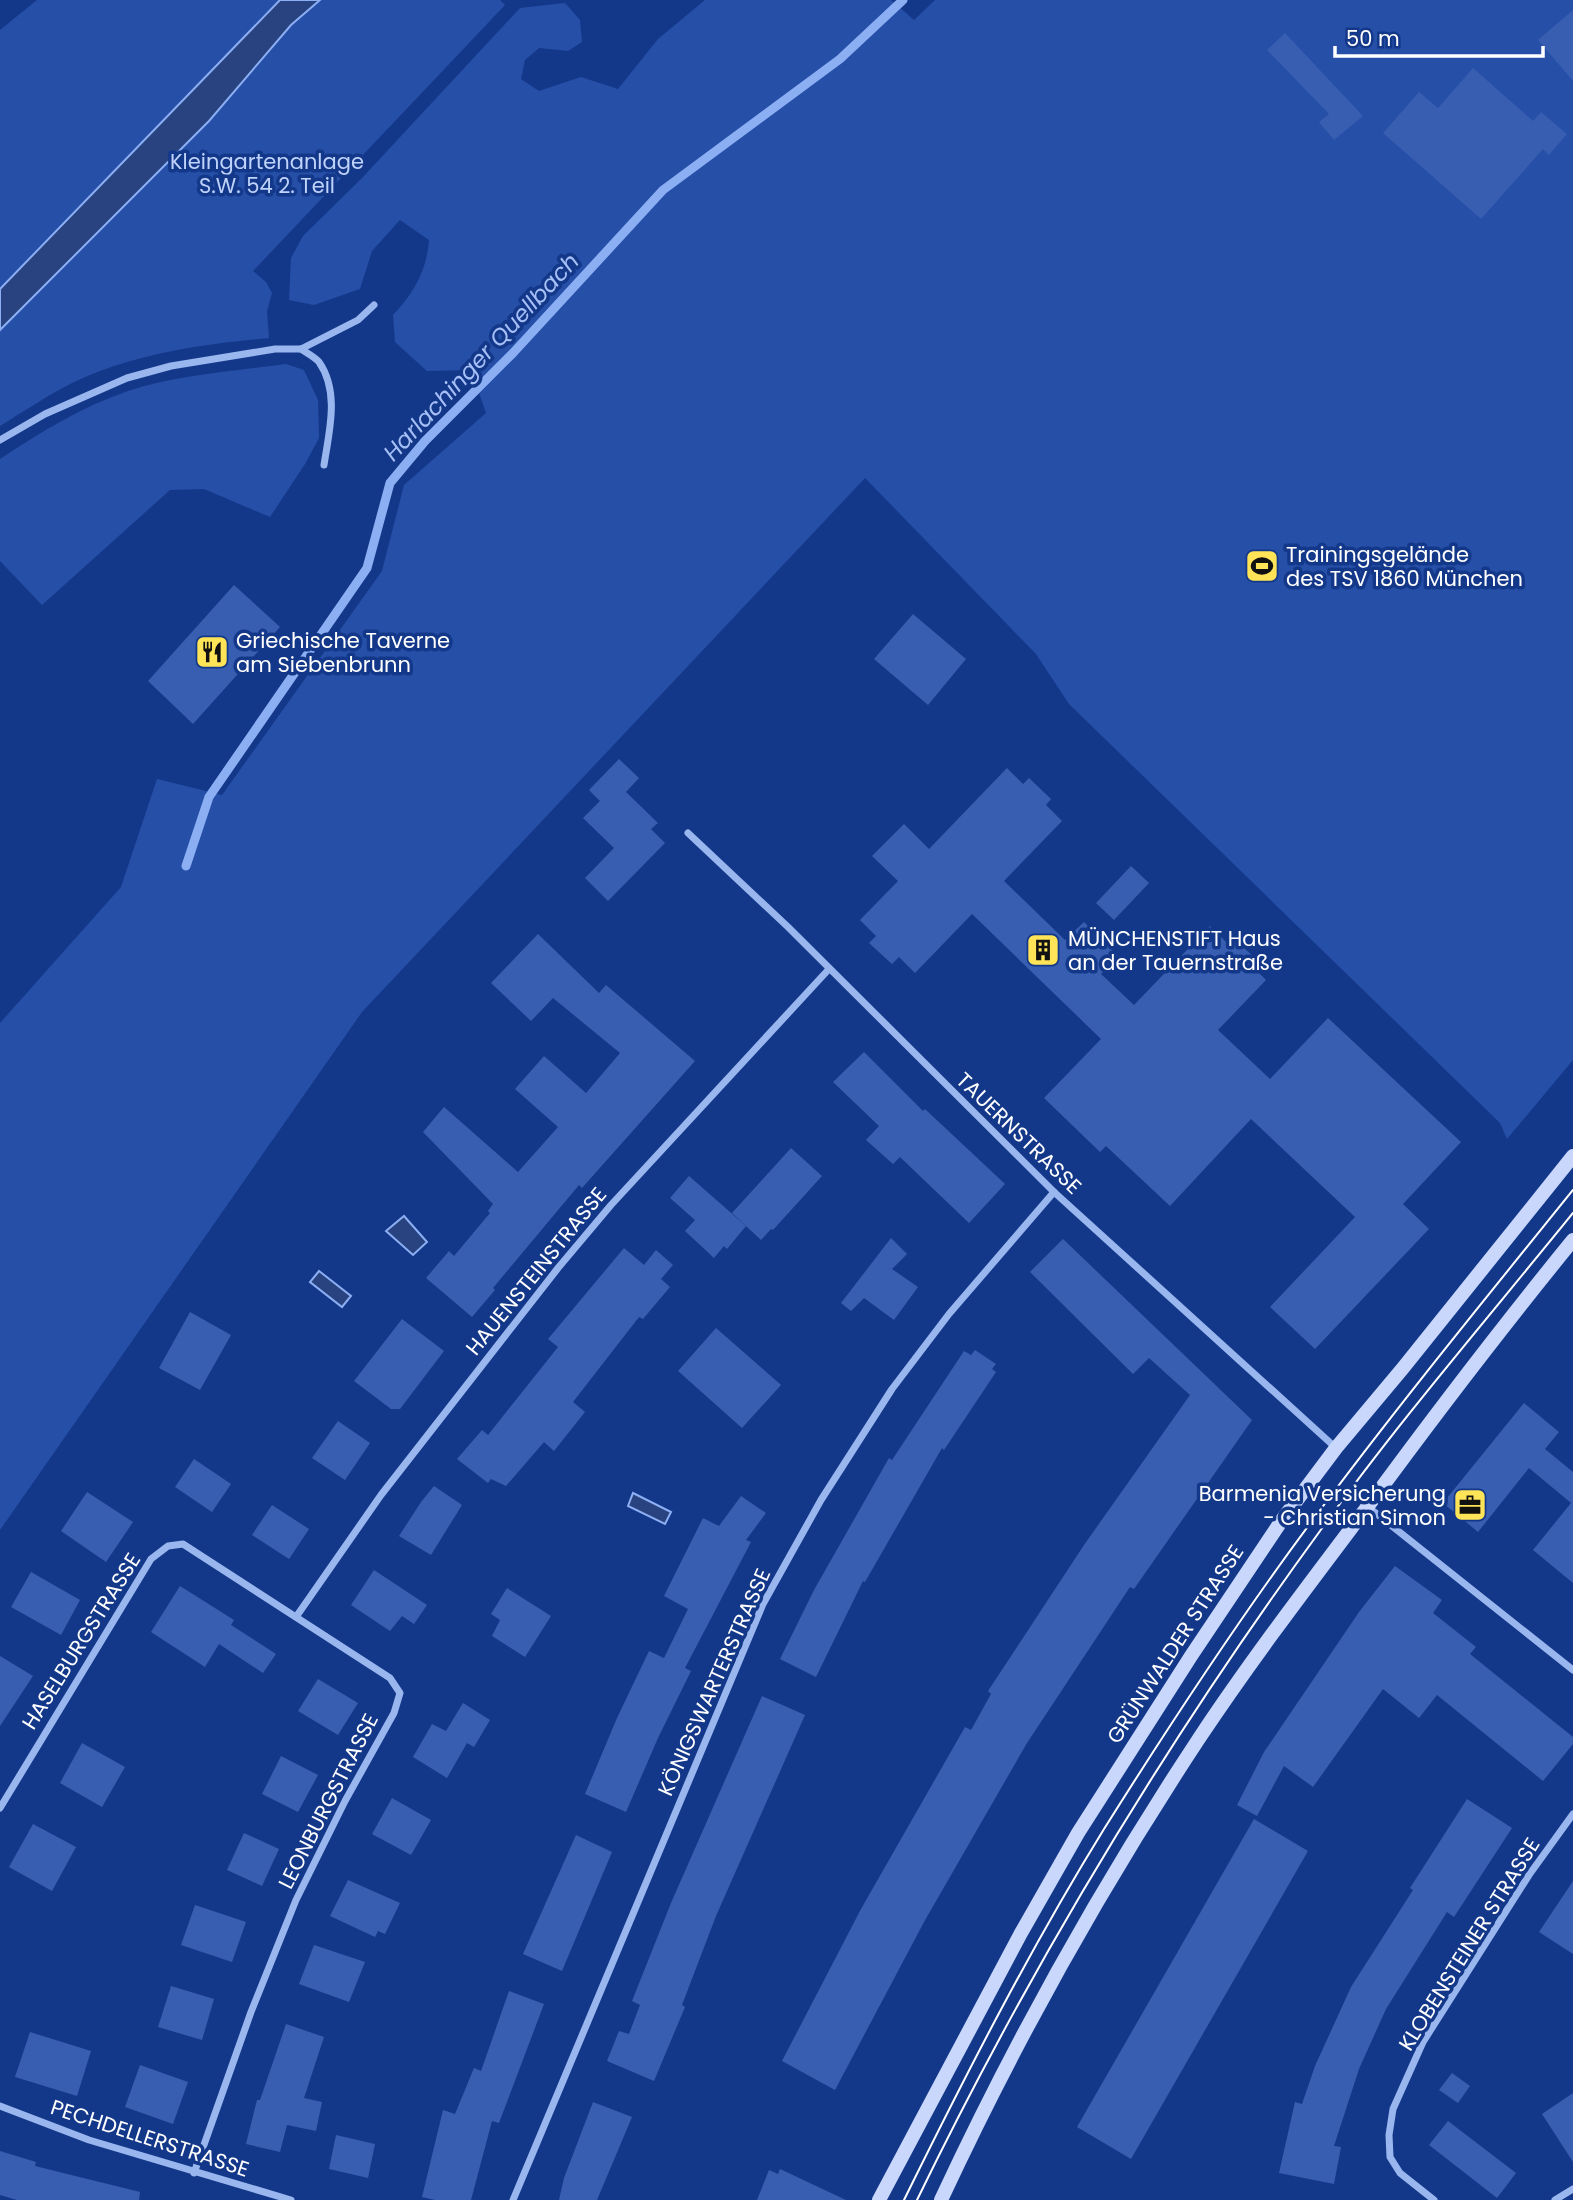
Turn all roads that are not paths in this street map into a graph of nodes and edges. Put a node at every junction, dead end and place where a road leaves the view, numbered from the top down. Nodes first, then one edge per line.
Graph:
1 (374, 305) dead end
2 (301, 349) junction
3 (0, 440) edge
4 (324, 465) dead end
5 (688, 833) dead end
6 (829, 969) junction
7 (1573, 1156) edge
8 (1054, 1192) junction
9 (1573, 1240) edge
10 (1336, 1448) junction
11 (1367, 1506) junction
12 (183, 1544) joint
13 (296, 1617) junction
14 (1573, 1671) edge
15 (0, 1808) edge
16 (1573, 1814) edge
17 (0, 2106) edge
18 (194, 2173) junction
19 (1573, 2189) edge
20 (291, 2200) edge
21 (513, 2200) edge
22 (879, 2200) edge
23 (941, 2200) edge
24 (1434, 2200) edge
25 (1555, 2200) edge

1 - 2 street
2 - 3 street
2 - 4 street
5 - 6 street, TAUERNSTRASSE
6 - 8 street, TAUERNSTRASSE
6 - 13 street, HAUENSTEINSTRASSE
7 - 10 main road, GRÜNWALDER STRASSE
8 - 10 street, TAUERNSTRASSE
8 - 21 street, KÖNIGSWARTERSTRASSE
9 - 11 main road
10 - 22 main road, GRÜNWALDER STRASSE
11 - 14 street
11 - 23 main road
12 - 13 street, LEONBURGSTRASSE
12 - 15 street, HASELBURGSTRASSE
13 - 18 street, LEONBURGSTRASSE
16 - 24 street, KLOBENSTEINER STRASSE
17 - 18 street, PECHDELLERSTRASSE
18 - 20 street, PECHDELLERSTRASSE
19 - 25 street

